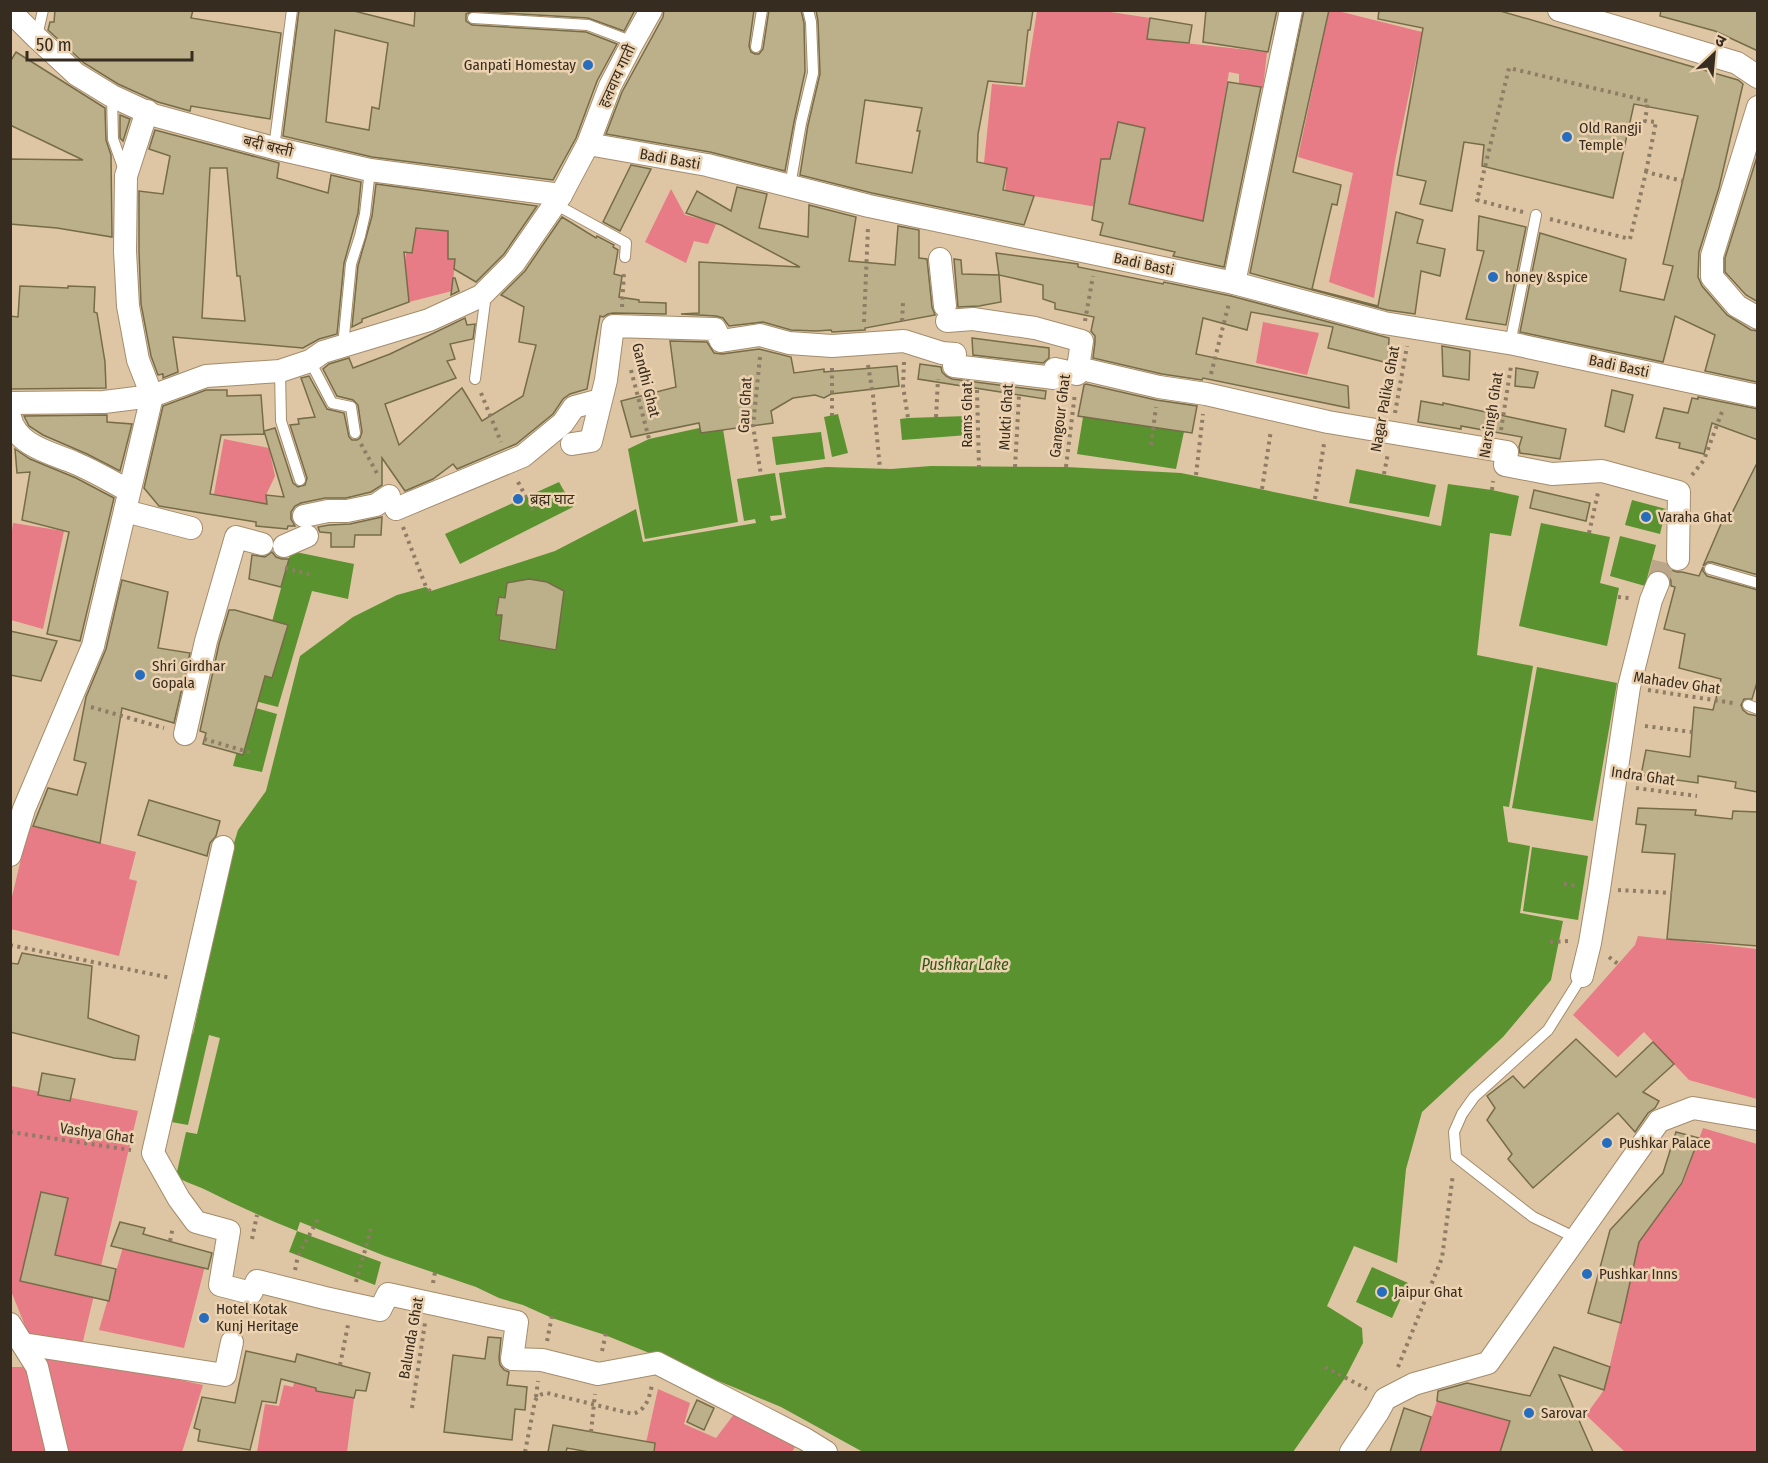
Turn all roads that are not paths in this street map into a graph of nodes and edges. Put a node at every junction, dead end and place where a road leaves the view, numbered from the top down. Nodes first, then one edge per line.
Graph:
1 (43, 10) edge
2 (292, 10) edge
3 (651, 10) edge
4 (762, 10) edge
5 (808, 10) edge
6 (1291, 10) edge
7 (1559, 10) edge
8 (10, 11) edge
9 (523, 16) edge
10 (472, 18) dead end
11 (37, 39) junction
12 (633, 42) junction
13 (756, 47) dead end
14 (1758, 77) edge
15 (112, 96) junction
16 (1758, 107) edge
17 (147, 111) junction
18 (588, 144) junction
19 (274, 148) junction
20 (370, 170) junction
21 (126, 176) junction
22 (790, 186) junction
23 (558, 199) junction
24 (1536, 215) road end
25 (625, 257) road end
26 (940, 259) dead end
27 (1234, 283) junction
28 (486, 291) junction
29 (1758, 318) edge
30 (1512, 344) junction
31 (344, 346) junction
32 (310, 361) junction
33 (280, 371) junction
34 (1077, 374) road end
35 (475, 379) dead end
36 (152, 396) junction
37 (1758, 396) edge
38 (600, 400) junction
39 (10, 403) edge
40 (10, 417) edge
41 (355, 433) dead end
42 (572, 444) dead end
43 (300, 480) dead end
44 (127, 501) junction
45 (190, 528) dead end
46 (1710, 569) dead end
47 (1758, 583) edge
48 (185, 734) road end
49 (223, 847) dead end
50 (10, 855) edge
51 (1582, 976) joint
52 (1758, 1119) edge
53 (1576, 1238) junction
54 (10, 1324) edge
55 (232, 1342) dead end
56 (23, 1344) junction
57 (57, 1452) edge
58 (826, 1452) edge
59 (1351, 1452) edge

1 - 11 lane
2 - 19 lane
3 - 12 street, हलवाय गाती
4 - 13 lane
5 - 22 lane
6 - 27 street
7 - 14 street
8 - 11 street, बदी बस्ती
9 - 10 lane
9 - 12 lane
11 - 15 street, बदी बस्ती
12 - 18 street, हलवाय गाती
15 - 17 street, बदी बस्ती
15 - 21 lane
16 - 29 street
17 - 19 street, बदी बस्ती
17 - 21 street
18 - 22 street, Badi Basti
18 - 23 street
19 - 20 street, बदी बस्ती
20 - 23 street, बदी बस्ती
20 - 31 lane
21 - 36 street
22 - 27 street, Badi Basti
23 - 25 lane
23 - 28 street
24 - 30 lane
26 - 51 street
27 - 30 street, Badi Basti
28 - 31 street
28 - 35 lane
30 - 37 street, Badi Basti
31 - 32 street
32 - 33 street
32 - 41 lane
33 - 36 street
33 - 43 lane
34 - 38 street
36 - 39 street
36 - 44 street
38 - 42 street
38 - 48 street
40 - 44 street
44 - 45 street
44 - 50 street
46 - 47 lane
49 - 58 street
51 - 53 lane
52 - 53 street
53 - 59 street
54 - 56 street
55 - 56 street
56 - 57 street

